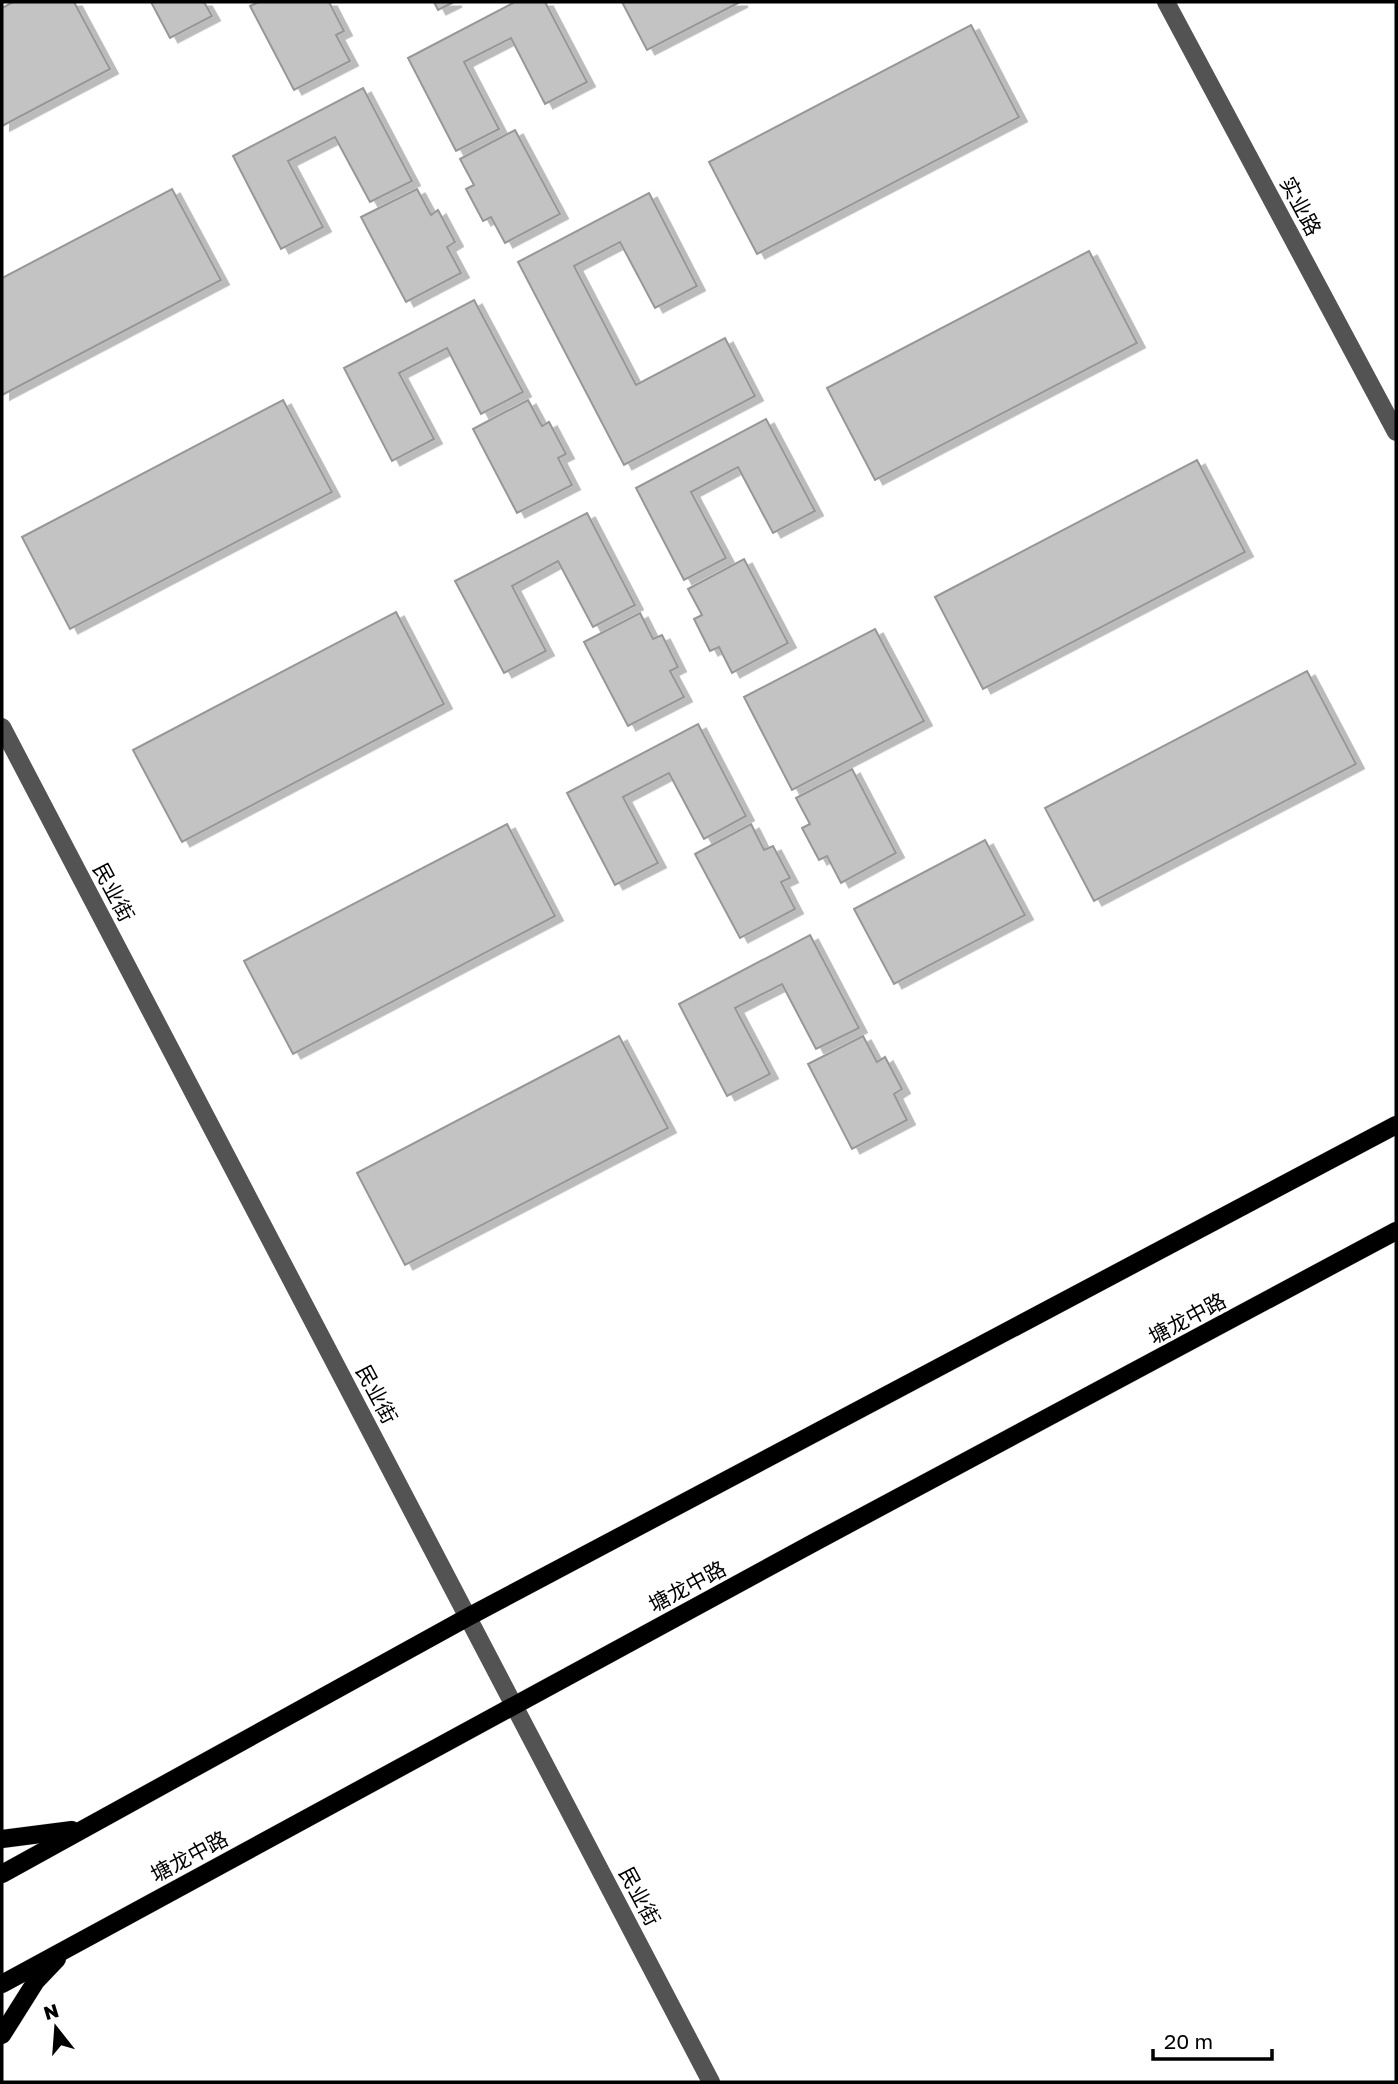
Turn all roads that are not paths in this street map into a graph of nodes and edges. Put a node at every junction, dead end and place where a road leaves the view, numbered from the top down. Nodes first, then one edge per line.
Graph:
1 (1167, 2) edge
2 (1396, 432) edge
3 (2, 727) edge
4 (1396, 1125) edge
5 (1396, 1231) edge
6 (468, 1617) junction
7 (514, 1705) junction
8 (86, 1828) junction
9 (2, 1839) edge
10 (2, 1874) edge
11 (66, 1948) junction
12 (2, 1984) edge
13 (2, 2035) edge
14 (711, 2082) edge

1 - 2 street, 实业路
3 - 6 street, 民业街
4 - 6 main road
5 - 7 main road, 塘龙中路
6 - 7 street, 民业街
6 - 8 main road
7 - 11 main road, 塘龙中路
7 - 14 street, 民业街
8 - 9 main road
8 - 10 main road
11 - 12 main road, 塘龙中路
11 - 13 main road

